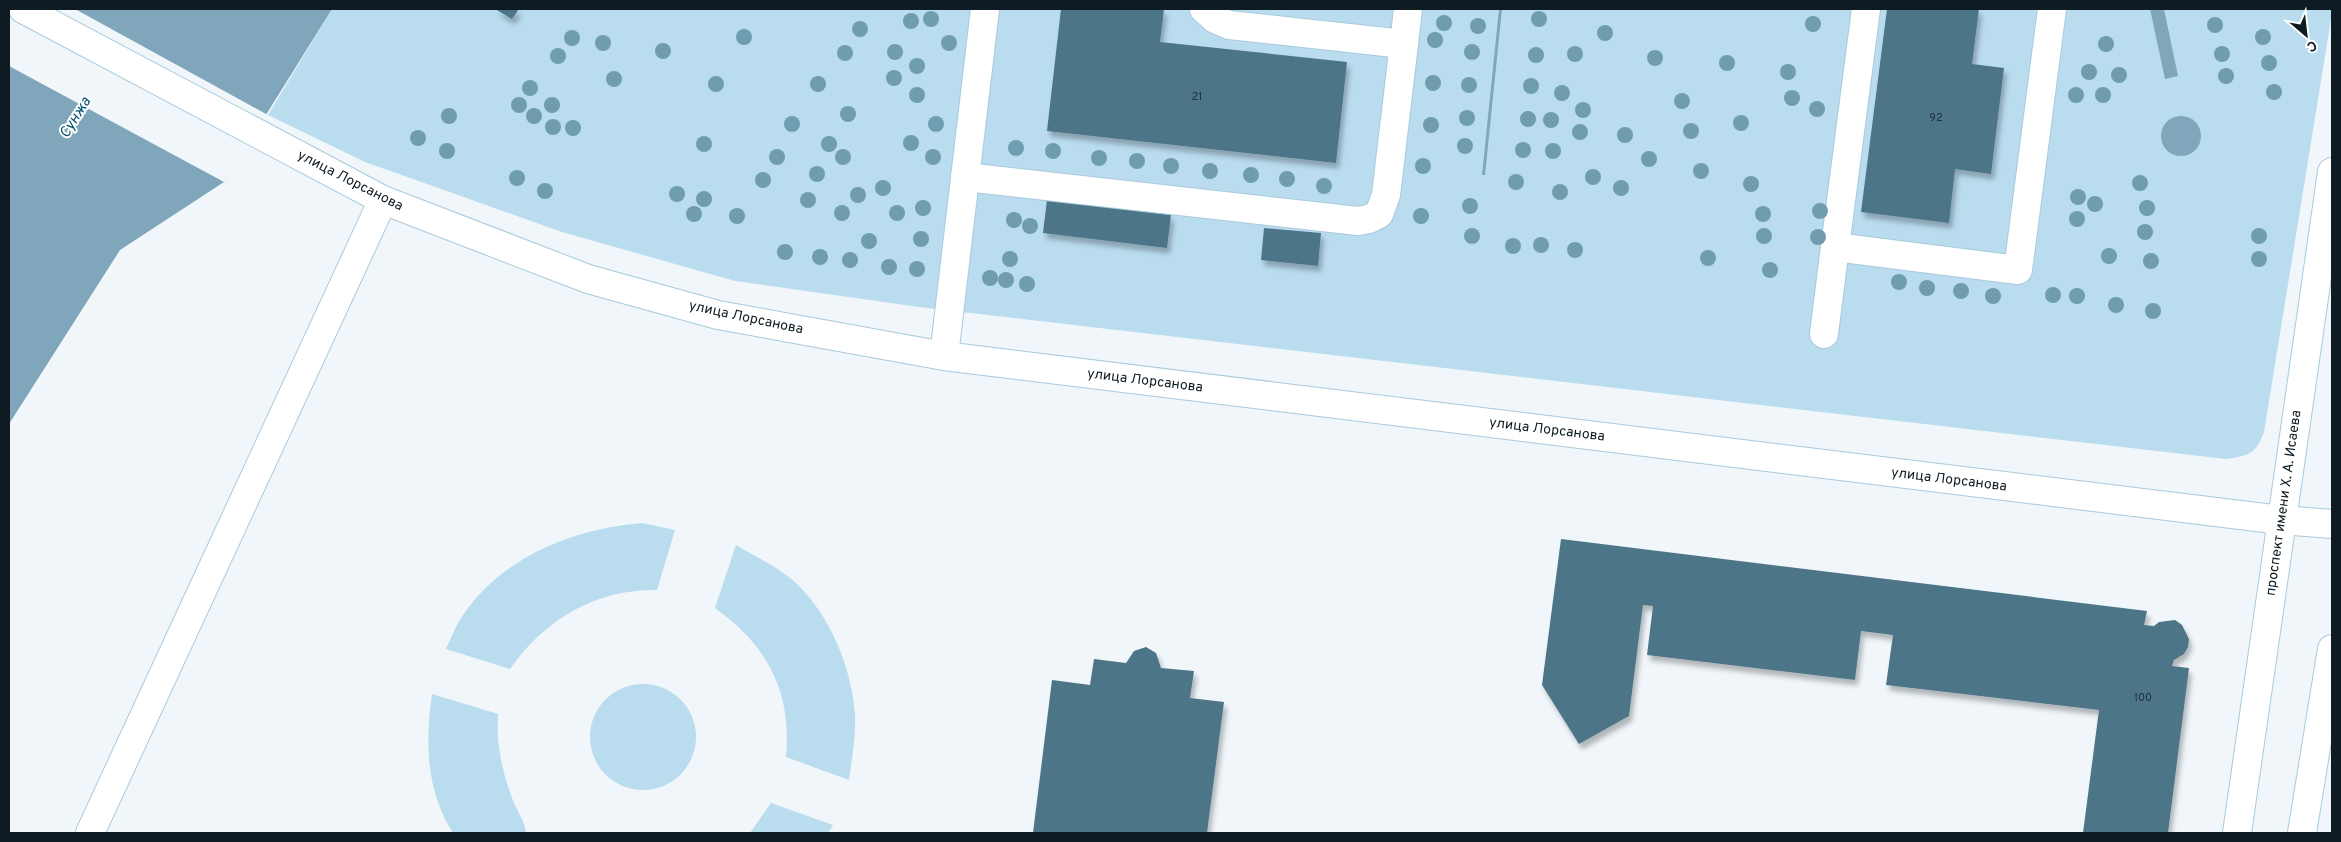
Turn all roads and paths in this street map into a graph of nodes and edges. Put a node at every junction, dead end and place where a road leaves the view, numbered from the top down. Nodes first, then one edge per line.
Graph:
1 (22, 9) edge
2 (985, 9) edge
3 (1204, 9) edge
4 (1408, 9) edge
5 (1866, 9) edge
6 (2052, 9) edge
7 (1404, 44) junction
8 (2332, 172) edge
9 (965, 177) junction
10 (383, 200) junction
11 (1836, 247) junction
12 (1824, 334) dead end
13 (944, 356) junction
14 (2281, 520) junction
15 (2332, 524) edge
16 (2332, 649) edge
17 (90, 833) edge
18 (2237, 833) edge
19 (2302, 833) edge

1 - 10 main road, улица Лорсанова
2 - 9 main road
3 - 7 main road
4 - 7 main road
5 - 11 main road
6 - 11 main road
7 - 9 main road
8 - 14 main road, проспект имени Х. А. Исаева
9 - 13 main road
10 - 13 main road, улица Лорсанова
10 - 17 main road
11 - 12 main road
13 - 14 main road, улица Лорсанова
14 - 15 main road, улица Лорсанова
14 - 18 main road, проспект имени Х. А. Исаева
16 - 19 main road

